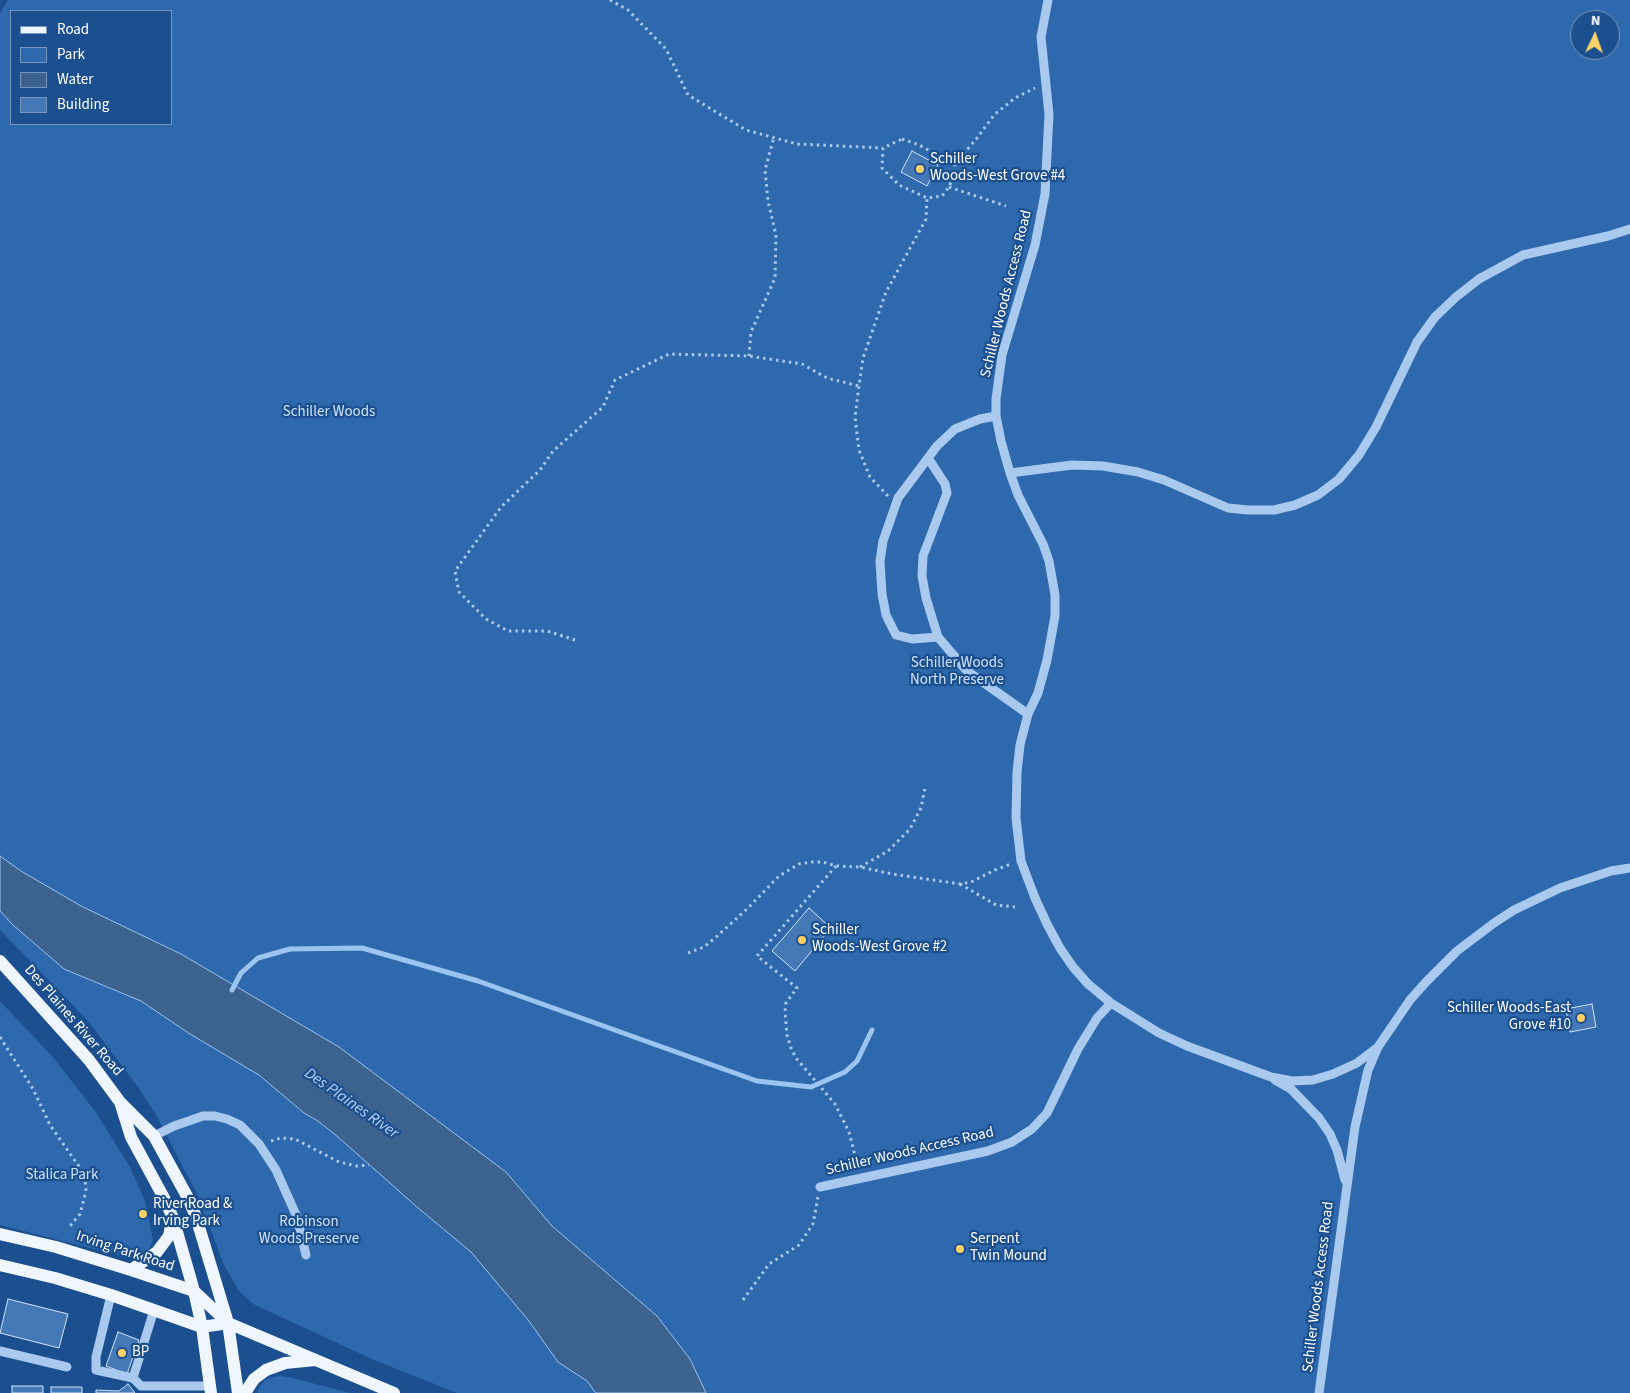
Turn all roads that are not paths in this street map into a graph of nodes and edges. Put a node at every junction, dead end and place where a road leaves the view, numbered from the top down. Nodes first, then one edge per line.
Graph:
1 (1048, 0) edge
2 (1630, 229) edge
3 (996, 416) junction
4 (928, 458) junction
5 (1010, 473) junction
6 (938, 637) junction
7 (1028, 714) junction
8 (1630, 868) edge
9 (0, 961) edge
10 (1110, 1003) junction
11 (1378, 1047) junction
12 (1270, 1077) junction
13 (120, 1102) junction
14 (154, 1136) junction
15 (1346, 1184) junction
16 (820, 1187) road end
17 (173, 1218) junction
18 (0, 1234) edge
19 (306, 1255) dead end
20 (0, 1264) edge
21 (131, 1270) junction
22 (194, 1291) junction
23 (111, 1295) junction
24 (154, 1310) junction
25 (228, 1323) junction
26 (202, 1326) junction
27 (3, 1353) edge
28 (317, 1360) junction
29 (67, 1367) dead end
30 (134, 1378) junction
31 (147, 1389) edge
32 (187, 1390) edge
33 (211, 1390) edge
34 (238, 1393) edge
35 (245, 1393) edge
36 (394, 1393) edge
37 (1318, 1393) edge

1 - 3 lane, Schiller Woods Access Road
2 - 5 lane
3 - 4 lane
3 - 5 lane, Schiller Woods Access Road
4 - 6 lane
4 - 6 lane
5 - 7 lane, Schiller Woods Access Road
6 - 7 lane
7 - 10 lane, Schiller Woods Access Road
8 - 11 lane, Schiller Woods Access Road
9 - 13 main road, Des Plaines River Road
10 - 12 lane, Schiller Woods Access Road
10 - 16 lane, Schiller Woods Access Road
11 - 12 lane, Schiller Woods Access Road
11 - 15 lane, Schiller Woods Access Road
12 - 15 lane, Schiller Woods Access Road
13 - 14 main road, Des Plaines River Road
13 - 17 main road, Des Plaines River Road
14 - 19 lane
14 - 25 main road, Des Plaines River Road
15 - 37 lane, Schiller Woods Access Road
17 - 21 main road
17 - 22 main road, Des Plaines River Road
18 - 21 main road, Irving Park Road
20 - 23 main road, Irving Park Road
21 - 22 main road, Irving Park Road
22 - 25 main road, Irving Park Road
22 - 26 main road, Des Plaines River Road
23 - 24 main road, Irving Park Road
23 - 30 lane
24 - 26 main road, Irving Park Road
24 - 30 lane
25 - 26 main road, Irving Park Road
25 - 28 main road, Irving Park Road
25 - 34 main road, Des Plaines River Road
26 - 33 main road, Des Plaines River Road
27 - 29 lane
28 - 35 main road
28 - 36 main road, Irving Park Road
30 - 31 lane
31 - 32 lane
32 - 33 lane

